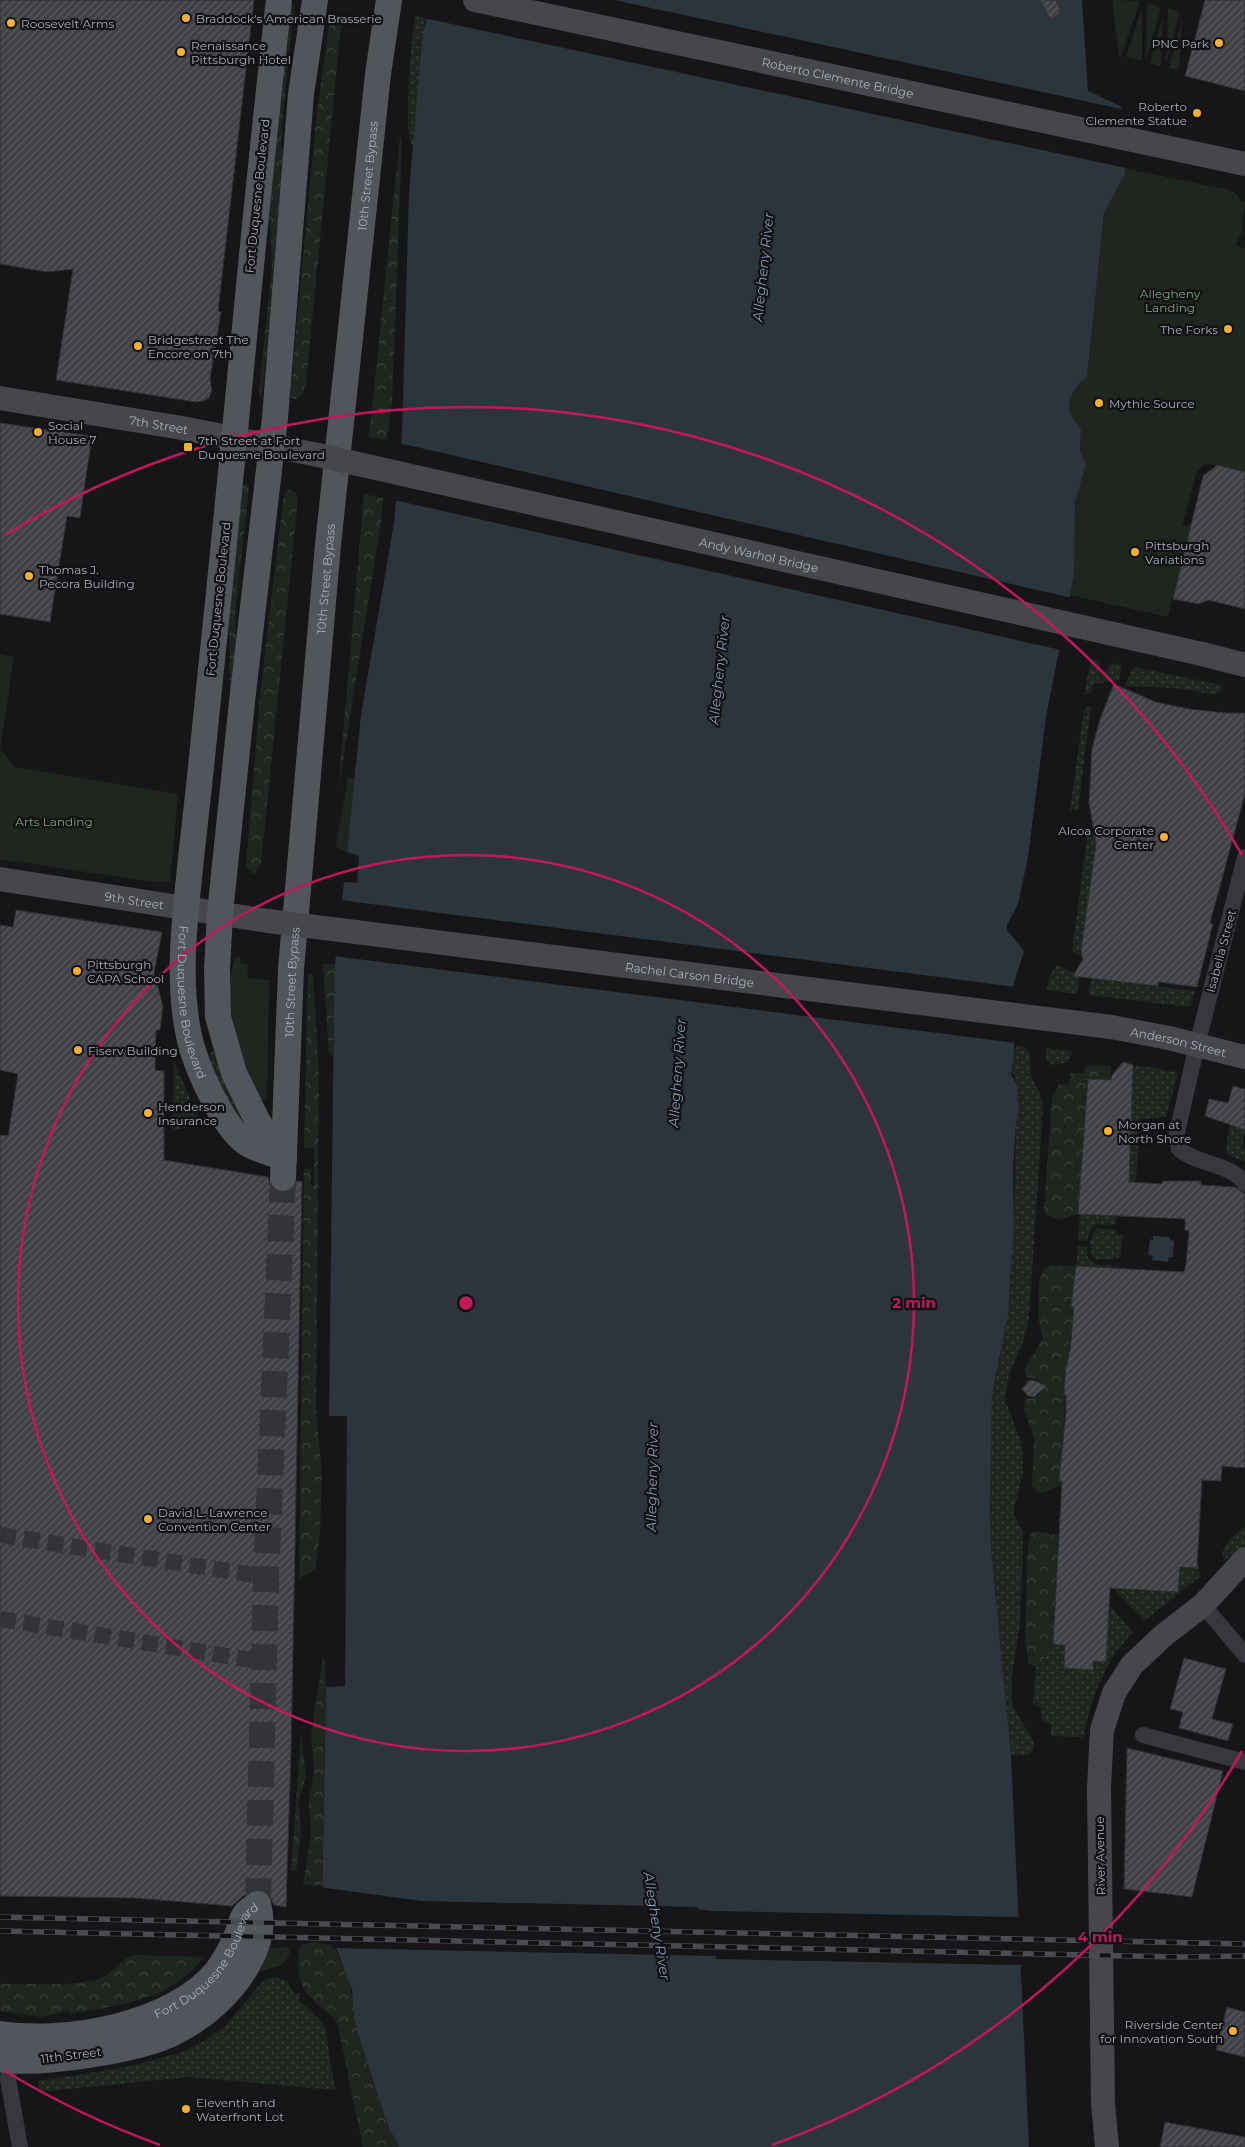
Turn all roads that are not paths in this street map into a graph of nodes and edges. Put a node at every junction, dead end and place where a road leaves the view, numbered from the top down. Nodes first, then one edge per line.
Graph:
1 (279, 0) edge
2 (315, 0) edge
3 (389, 0) edge
4 (475, 0) edge
5 (1245, 164) edge
6 (0, 398) edge
7 (235, 438) junction
8 (272, 445) junction
9 (318, 455) joint
10 (1245, 664) edge
11 (1245, 858) edge
12 (0, 879) edge
13 (186, 908) junction
14 (220, 913) junction
15 (268, 921) joint
16 (1111, 1027) joint
17 (1197, 1045) junction
18 (1245, 1057) edge
19 (284, 1168) junction
20 (1245, 1184) edge
21 (1245, 1559) edge
22 (1245, 1582) edge
23 (1203, 1605) junction
24 (1245, 1655) edge
25 (1142, 1735) dead end
26 (1245, 1761) edge
27 (138, 2032) junction
28 (0, 2034) edge
29 (5, 2060) edge
30 (20, 2147) edge
31 (1106, 2147) edge

1 - 7 main road, Fort Duquesne Boulevard
2 - 8 main road, Fort Duquesne Boulevard
3 - 19 main road, 10th Street Bypass
4 - 5 street, Roberto Clemente Bridge
6 - 7 street, 7th Street
7 - 8 street, 7th Street
7 - 13 main road, Fort Duquesne Boulevard
8 - 9 street, 7th Street
8 - 14 main road, Fort Duquesne Boulevard
9 - 10 street, Andy Warhol Bridge, bridge
11 - 17 street, Isabella Street
12 - 13 street, 9th Street
13 - 14 street, 9th Street
13 - 19 main road, Fort Duquesne Boulevard
14 - 15 street, 9th Street
14 - 19 main road, Fort Duquesne Boulevard
15 - 16 street, Rachel Carson Bridge, bridge
16 - 17 street, Anderson Street
17 - 18 street, Anderson Street
17 - 20 street, Isabella Street
21 - 23 street
22 - 23 street
23 - 24 street
23 - 31 street, River Avenue
25 - 26 street
27 - 27 main road, Fort Duquesne Boulevard
27 - 28 main road, 11th Street
27 - 29 main road, 11th Street
29 - 30 street

